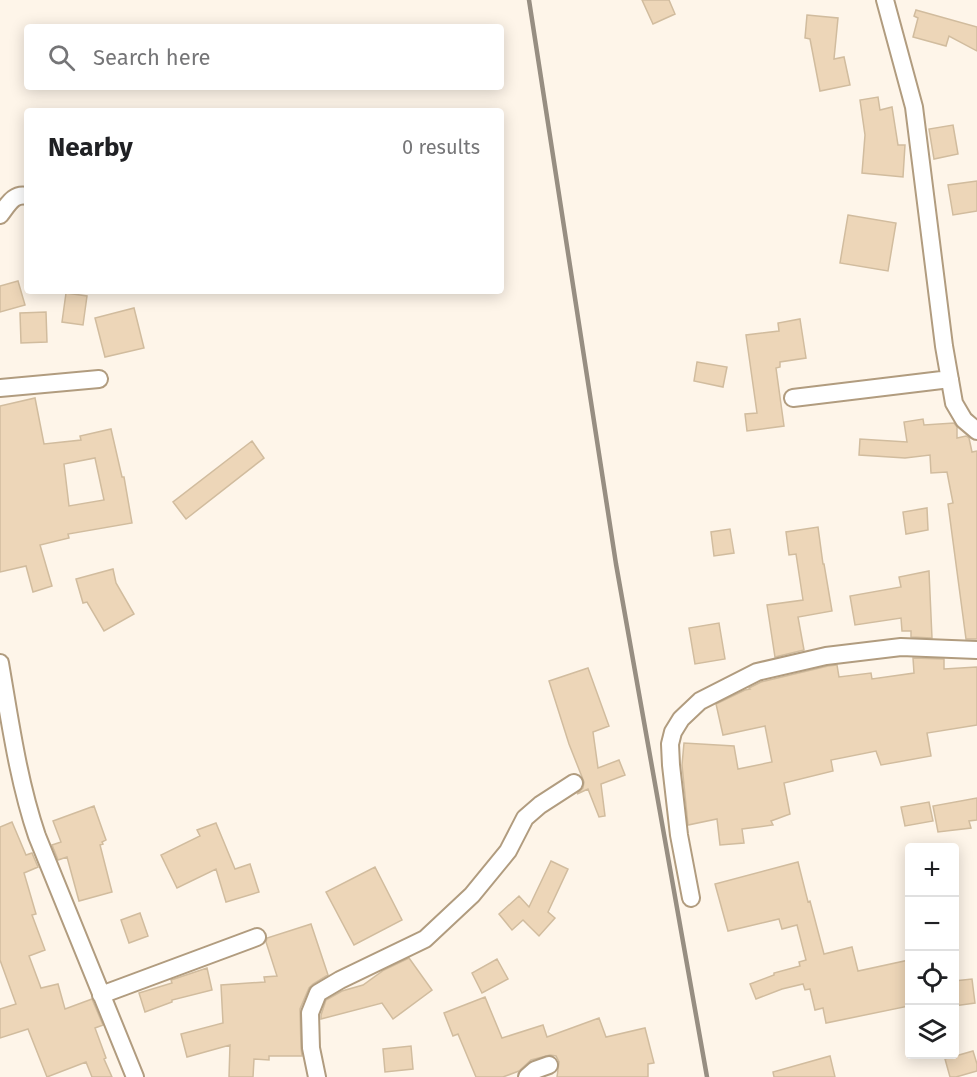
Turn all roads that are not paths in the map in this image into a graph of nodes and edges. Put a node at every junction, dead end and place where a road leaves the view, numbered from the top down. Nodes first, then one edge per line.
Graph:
1 (885, 0) edge
2 (24, 195) edge
3 (0, 215) edge
4 (99, 379) dead end
5 (950, 379) junction
6 (0, 388) edge
7 (793, 398) dead end
8 (977, 431) edge
9 (977, 650) edge
10 (0, 663) edge
11 (574, 783) dead end
12 (691, 898) dead end
13 (257, 937) dead end
14 (101, 995) junction
15 (549, 1065) dead end
16 (135, 1077) edge
17 (317, 1077) edge
18 (527, 1077) edge

1 - 5 street
2 - 3 street
4 - 6 street
5 - 7 street
5 - 8 street
9 - 12 street
10 - 14 street
11 - 17 street
13 - 14 street
14 - 16 street
15 - 18 street

